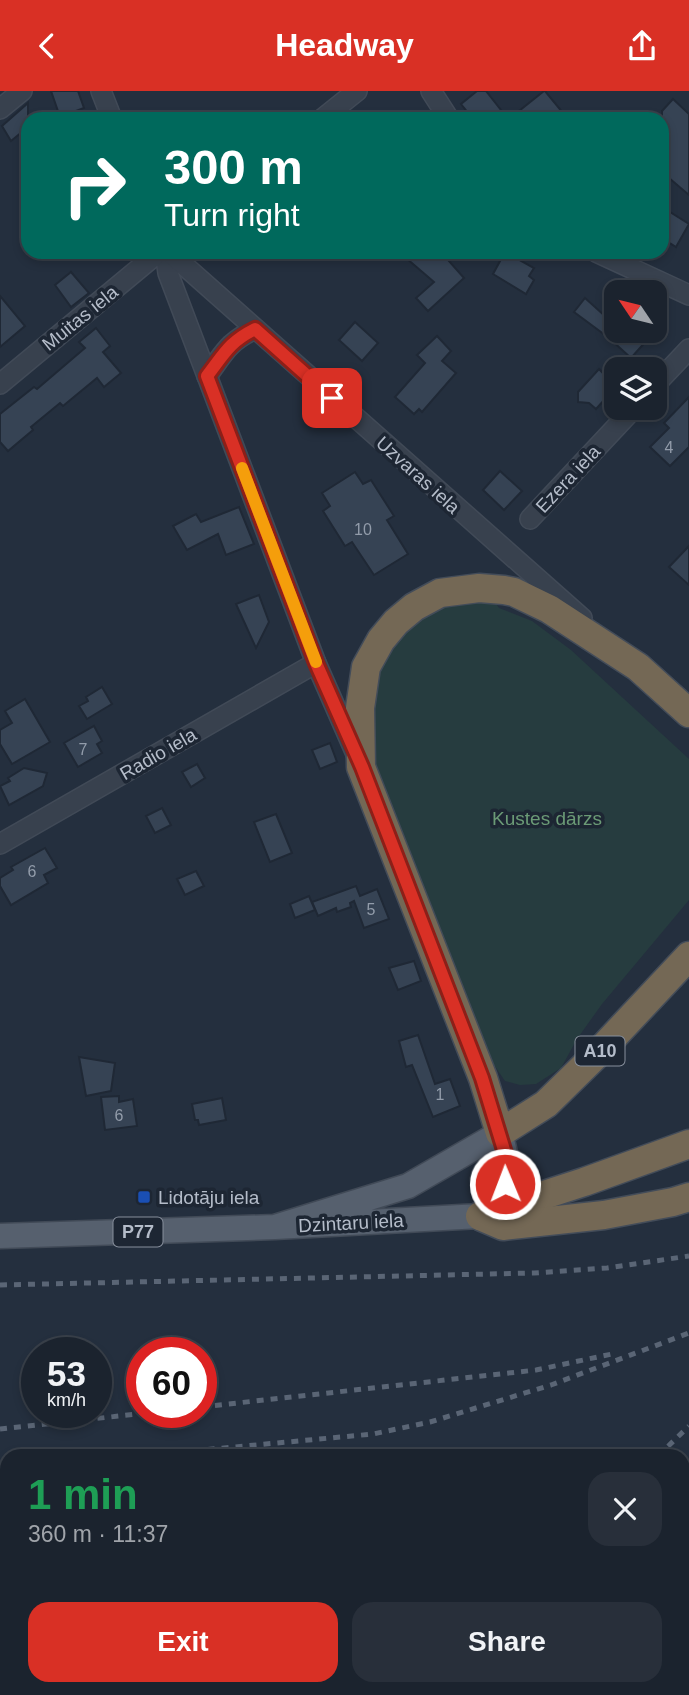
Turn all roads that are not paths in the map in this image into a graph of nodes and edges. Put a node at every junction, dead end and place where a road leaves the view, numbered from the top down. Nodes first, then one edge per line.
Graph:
1 (22, 91) edge
2 (101, 91) edge
3 (357, 91) edge
4 (431, 91) edge
5 (0, 109) edge
6 (109, 112) edge
7 (331, 112) edge
8 (444, 112) edge
9 (155, 259) edge
10 (165, 259) edge
11 (172, 259) edge
12 (611, 259) edge
13 (689, 295) edge
14 (255, 329) junction
15 (689, 349) edge
16 (667, 372) edge
17 (207, 376) junction
18 (0, 383) edge
19 (623, 420) edge
20 (530, 519) dead end
21 (316, 663) junction
22 (638, 667) junction
23 (689, 713) edge
24 (362, 767) junction
25 (0, 844) edge
26 (689, 956) edge
27 (500, 1133) junction
28 (689, 1144) edge
29 (689, 1197) edge
30 (480, 1216) junction
31 (275, 1227) junction
32 (0, 1236) edge

1 - 5 street
2 - 6 street
3 - 7 street
4 - 8 street
9 - 18 street, Muitas iela
10 - 17 street
11 - 14 street, Uzvaras iela
12 - 13 street
14 - 17 street
14 - 22 street, Uzvaras iela
15 - 16 street
17 - 21 street
19 - 20 street, Ezera iela
21 - 24 street
21 - 25 street, Radio iela
22 - 23 highway
22 - 24 highway
24 - 27 highway
26 - 27 highway, A10
27 - 30 main road
27 - 31 main road, P77
28 - 30 highway, Dzintaru iela
29 - 30 highway
30 - 31 main road, Dzintaru iela / P77
31 - 32 main road, Dzintaru iela / P77

